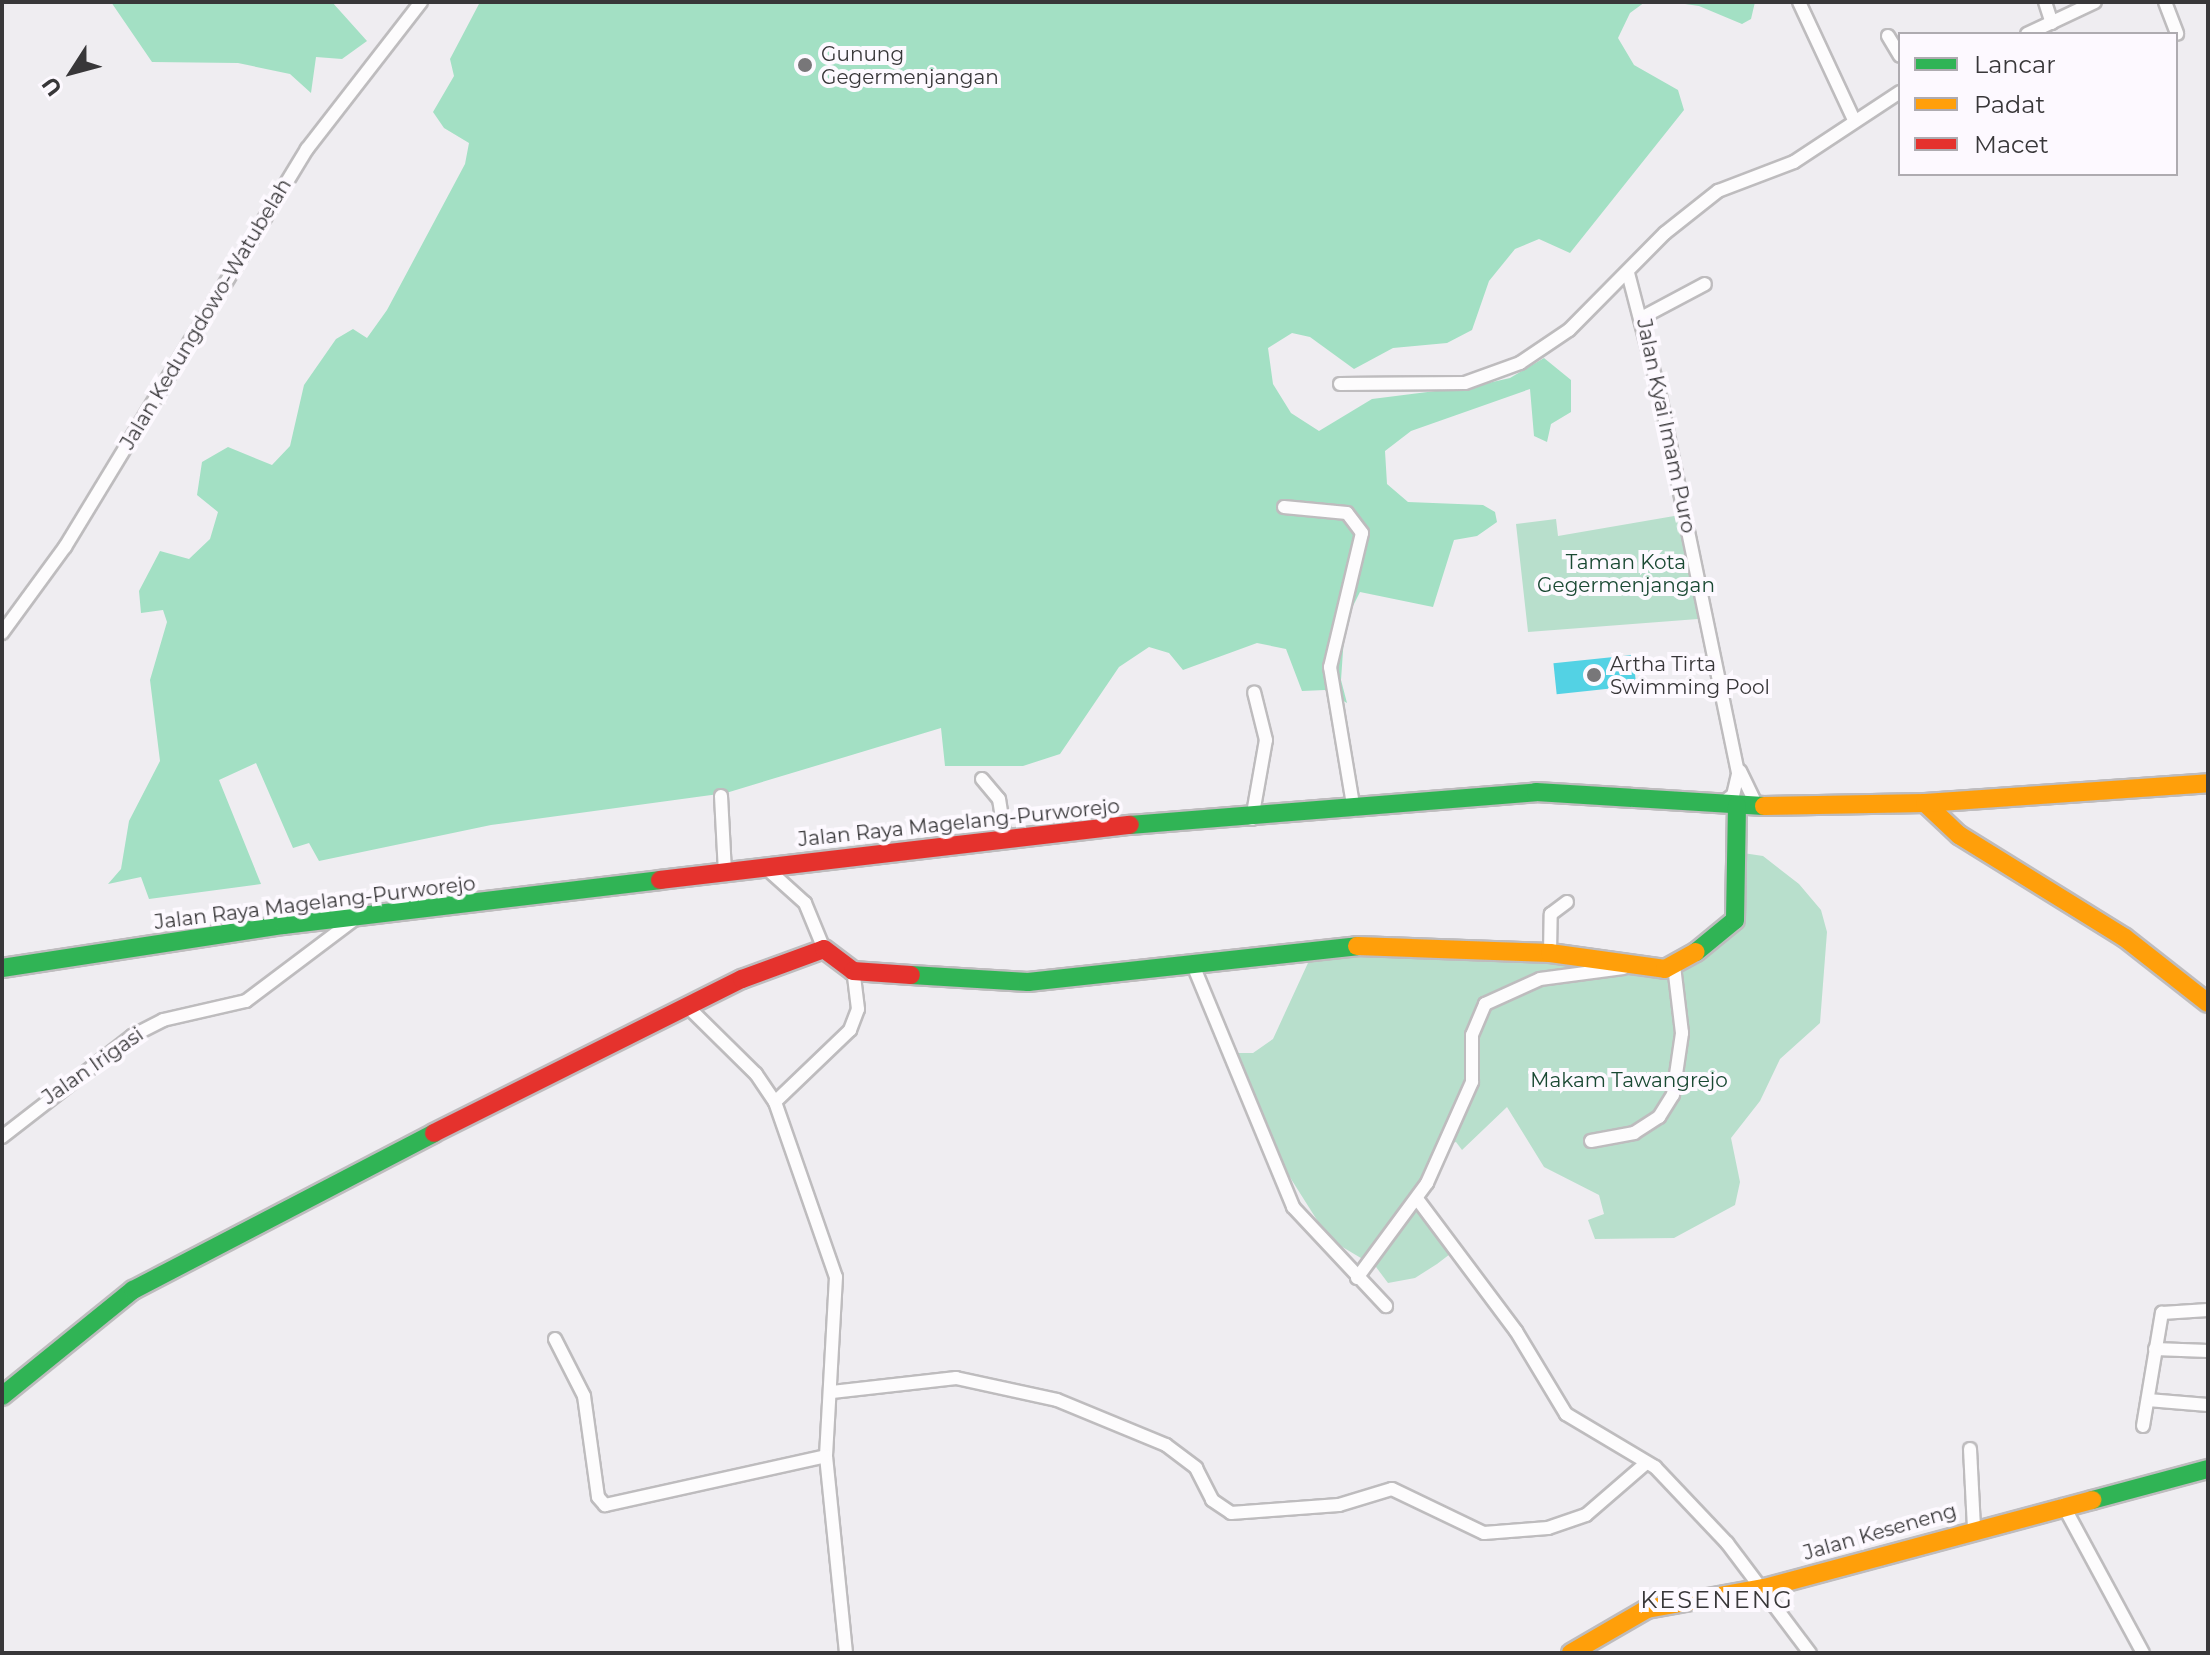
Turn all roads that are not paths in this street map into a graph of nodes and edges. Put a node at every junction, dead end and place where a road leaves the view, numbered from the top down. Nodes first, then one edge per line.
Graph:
1 (421, 2) edge
2 (1799, 2) edge
3 (2045, 2) edge
4 (2095, 2) edge
5 (2165, 2) edge
6 (2052, 23) junction
7 (2032, 32) edge
8 (2176, 32) edge
9 (1888, 36) dead end
10 (1898, 53) edge
11 (1898, 93) edge
12 (1854, 120) junction
13 (1628, 273) junction
14 (1705, 284) dead end
15 (1643, 317) junction
16 (1340, 384) dead end
17 (1284, 507) dead end
18 (2, 633) edge
19 (1254, 692) dead end
20 (1736, 765) junction
21 (982, 779) dead end
22 (2208, 783) edge
23 (721, 796) dead end
24 (1925, 803) junction
25 (1746, 805) junction
26 (1716, 806) junction
27 (1354, 810) junction
28 (1252, 819) junction
29 (1005, 837) junction
30 (764, 866) junction
31 (725, 873) junction
32 (1567, 902) dead end
33 (356, 918) junction
34 (824, 949) junction
35 (1550, 953) junction
36 (1193, 965) junction
37 (1642, 966) junction
38 (1674, 966) junction
39 (2, 968) edge
40 (853, 971) junction
41 (2208, 1003) edge
42 (689, 1008) junction
43 (775, 1102) junction
44 (2, 1137) edge
45 (1591, 1141) dead end
46 (1418, 1200) junction
47 (1357, 1278) junction
48 (1386, 1306) dead end
49 (2208, 1310) edge
50 (555, 1339) dead end
51 (2155, 1349) junction
52 (2208, 1351) edge
53 (832, 1392) junction
54 (2, 1396) edge
55 (2148, 1400) junction
56 (2208, 1405) edge
57 (2143, 1426) dead end
58 (1970, 1449) dead end
59 (826, 1456) junction
60 (1645, 1464) junction
61 (2208, 1469) edge
62 (2063, 1505) junction
63 (1974, 1529) junction
64 (1764, 1588) junction
65 (846, 1653) edge
66 (1571, 1653) edge
67 (1810, 1653) edge
68 (2143, 1653) edge

1 - 18 street, Jalan Kedungdowo-Watubelah
2 - 12 street
3 - 6 street
4 - 6 street
5 - 8 street
6 - 7 street
9 - 10 street
11 - 12 street
12 - 13 street
13 - 15 street, Jalan Kyai Imam Puro
13 - 16 street
14 - 15 street
15 - 20 street, Jalan Kyai Imam Puro
17 - 27 street
19 - 28 street
20 - 25 street, Jalan Kyai Imam Puro
20 - 26 street
21 - 29 street
22 - 24 street, Jalan Raya Magelang-Purworejo
23 - 31 street
24 - 25 street, Jalan Raya Magelang-Purworejo
24 - 41 street
25 - 26 street, Jalan Raya Magelang-Purworejo
25 - 38 street
26 - 27 street, Jalan Raya Magelang-Purworejo
27 - 28 street, Jalan Raya Magelang-Purworejo
28 - 29 street, Jalan Raya Magelang-Purworejo
29 - 30 street, Jalan Raya Magelang-Purworejo
30 - 31 street, Jalan Raya Magelang-Purworejo
30 - 34 street
31 - 33 street, Jalan Raya Magelang-Purworejo
32 - 35 street
33 - 39 street, Jalan Raya Magelang-Purworejo
33 - 44 street, Jalan Irigasi
34 - 40 street
34 - 42 street
35 - 36 street
35 - 37 street
36 - 40 street
36 - 47 street
37 - 38 street
37 - 46 street
38 - 45 street
40 - 43 street
42 - 43 street
42 - 54 street
43 - 53 street
46 - 47 street
46 - 60 street
47 - 48 street
49 - 51 street
50 - 59 street
51 - 52 street
51 - 55 street
53 - 59 street
53 - 60 street
55 - 56 street
55 - 57 street
58 - 63 street
59 - 65 street
60 - 64 street
61 - 62 street, Jalan Keseneng
62 - 63 street, Jalan Keseneng
62 - 68 street
63 - 64 street, Jalan Keseneng
64 - 66 street, Jalan Keseneng
64 - 67 street

